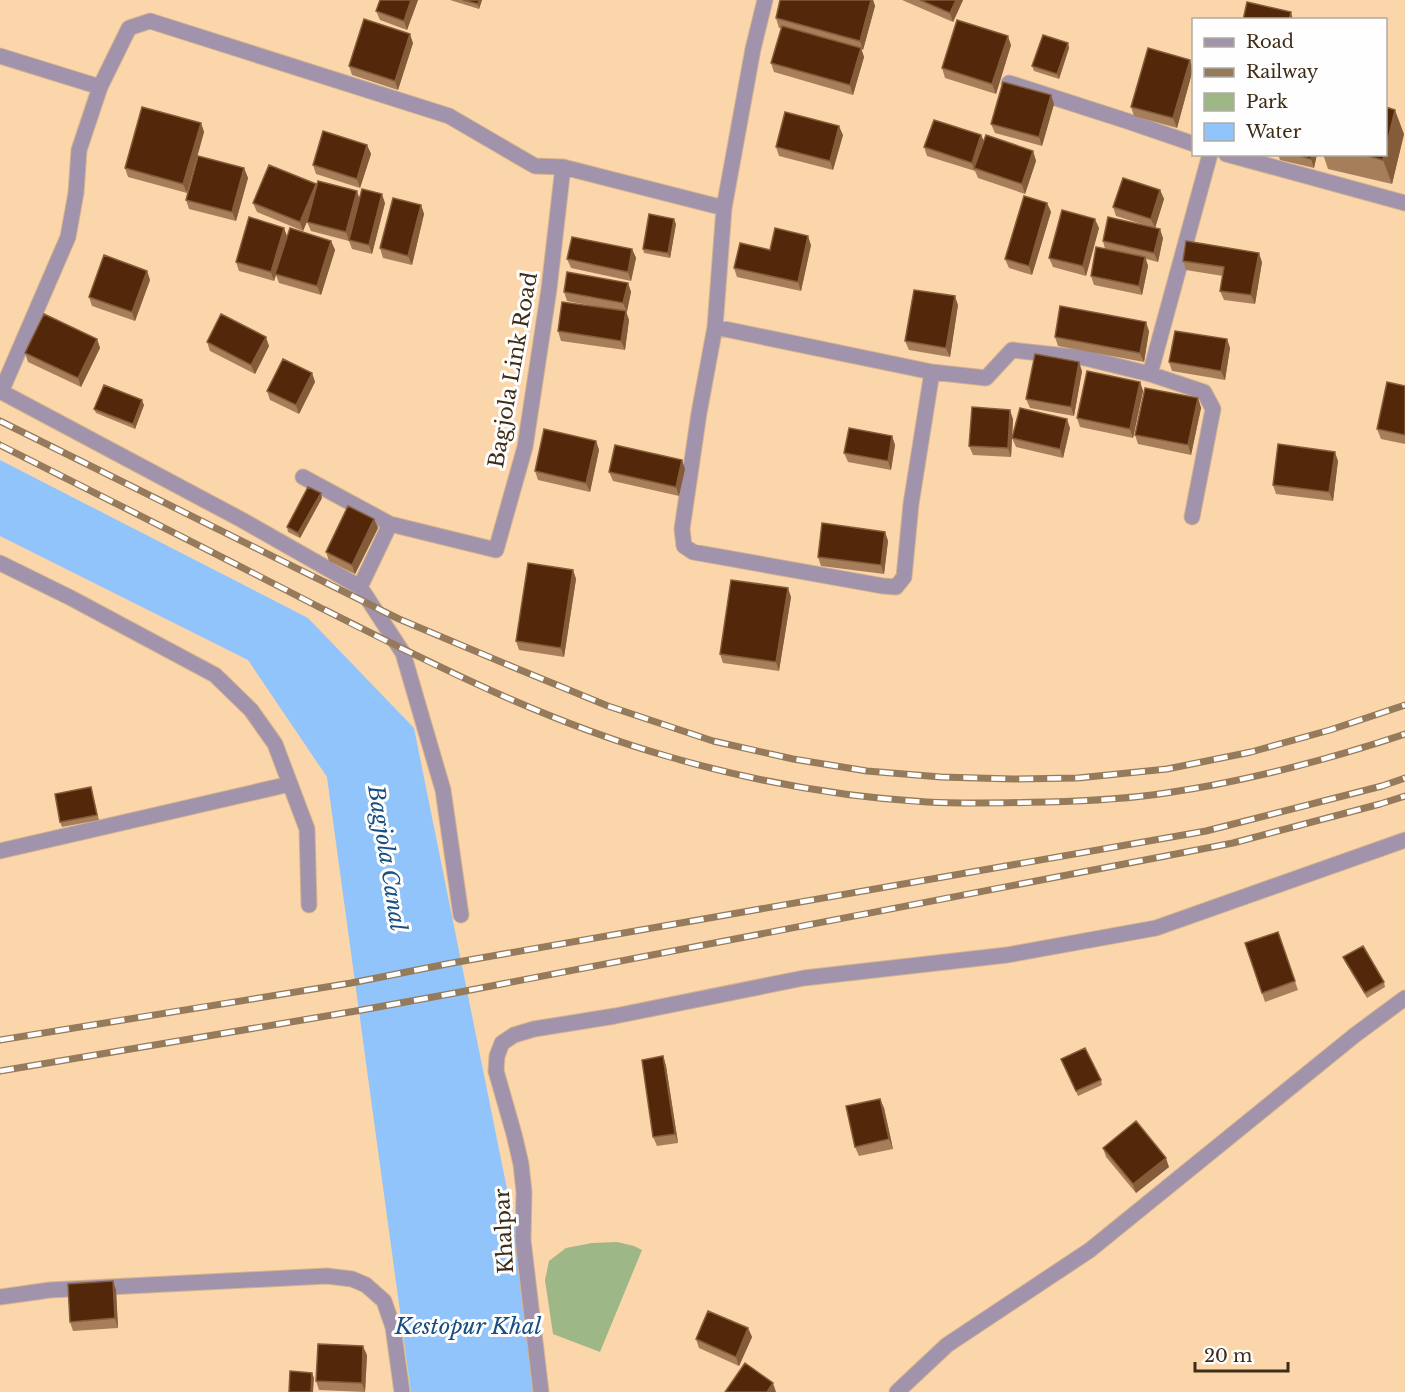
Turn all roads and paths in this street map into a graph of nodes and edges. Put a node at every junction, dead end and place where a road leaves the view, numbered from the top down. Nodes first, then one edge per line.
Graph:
1 (765, 0) edge
2 (0, 56) edge
3 (1009, 83) edge
4 (100, 87) junction
5 (1192, 143) edge
6 (1208, 156) edge
7 (1233, 156) edge
8 (563, 167) junction
9 (1405, 203) edge
10 (724, 207) junction
11 (715, 327) junction
12 (932, 372) junction
13 (1150, 374) junction
14 (1, 391) edge
15 (303, 477) dead end
16 (1192, 517) dead end
17 (390, 524) junction
18 (0, 563) edge
19 (360, 587) junction
20 (290, 784) junction
21 (1405, 840) edge
22 (0, 851) edge
23 (309, 905) dead end
24 (460, 915) dead end
25 (1405, 998) edge
26 (0, 1297) edge
27 (402, 1392) edge
28 (541, 1392) edge
29 (897, 1392) edge

1 - 10 street
2 - 4 street
3 - 5 street
4 - 8 street
4 - 14 street
6 - 13 street
7 - 9 street
8 - 10 street
8 - 17 street, Bagjola Link Road
10 - 11 street
11 - 12 street
11 - 12 street
12 - 13 street
13 - 16 street
14 - 19 street
15 - 17 street, Bagjola Link Road
17 - 19 street
18 - 20 street
19 - 24 street
20 - 22 street
20 - 23 street
21 - 28 street, Khalpar
25 - 29 street
26 - 27 street

